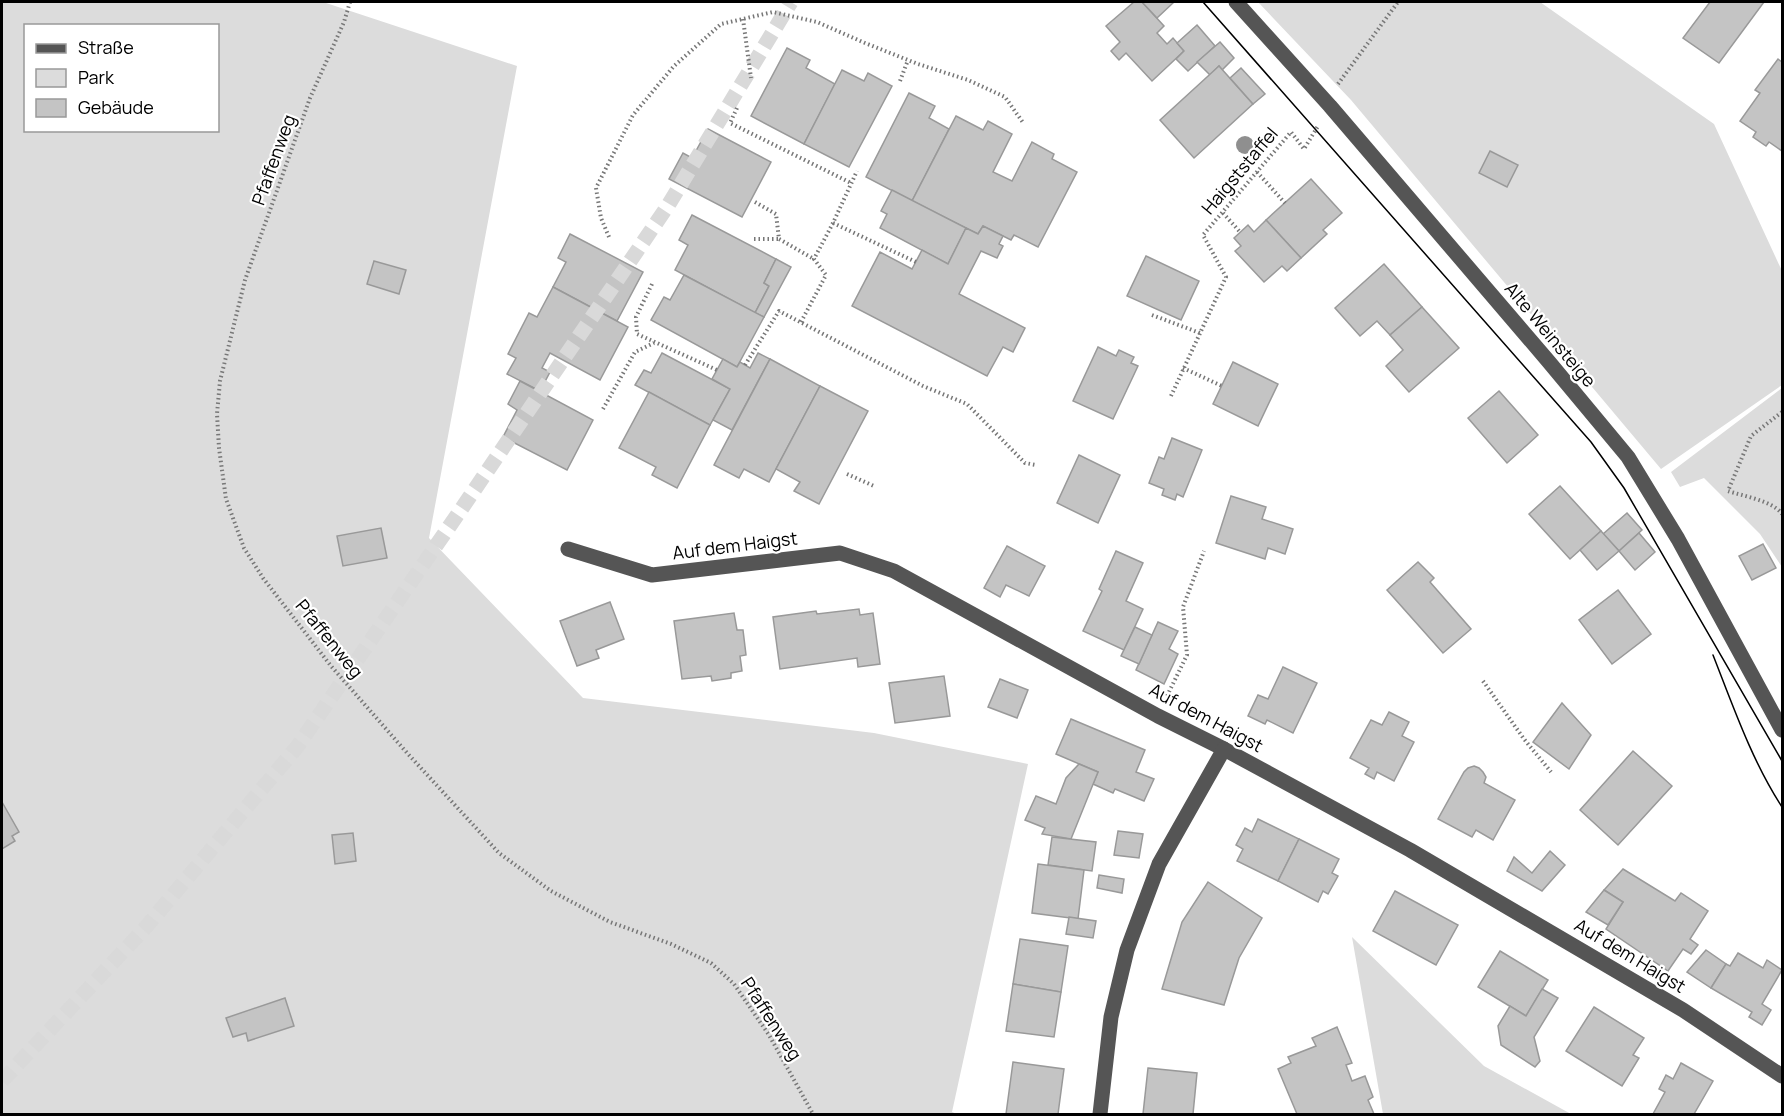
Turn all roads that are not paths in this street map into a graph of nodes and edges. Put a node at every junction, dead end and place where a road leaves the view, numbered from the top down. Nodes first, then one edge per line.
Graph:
1 (1236, 2) edge
2 (568, 549) dead end
3 (1782, 730) edge
4 (1224, 749) junction
5 (1782, 1076) edge
6 (1100, 1114) edge

1 - 3 street, Alte Weinsteige
2 - 4 street, Auf dem Haigst
4 - 5 street, Auf dem Haigst
4 - 6 street

